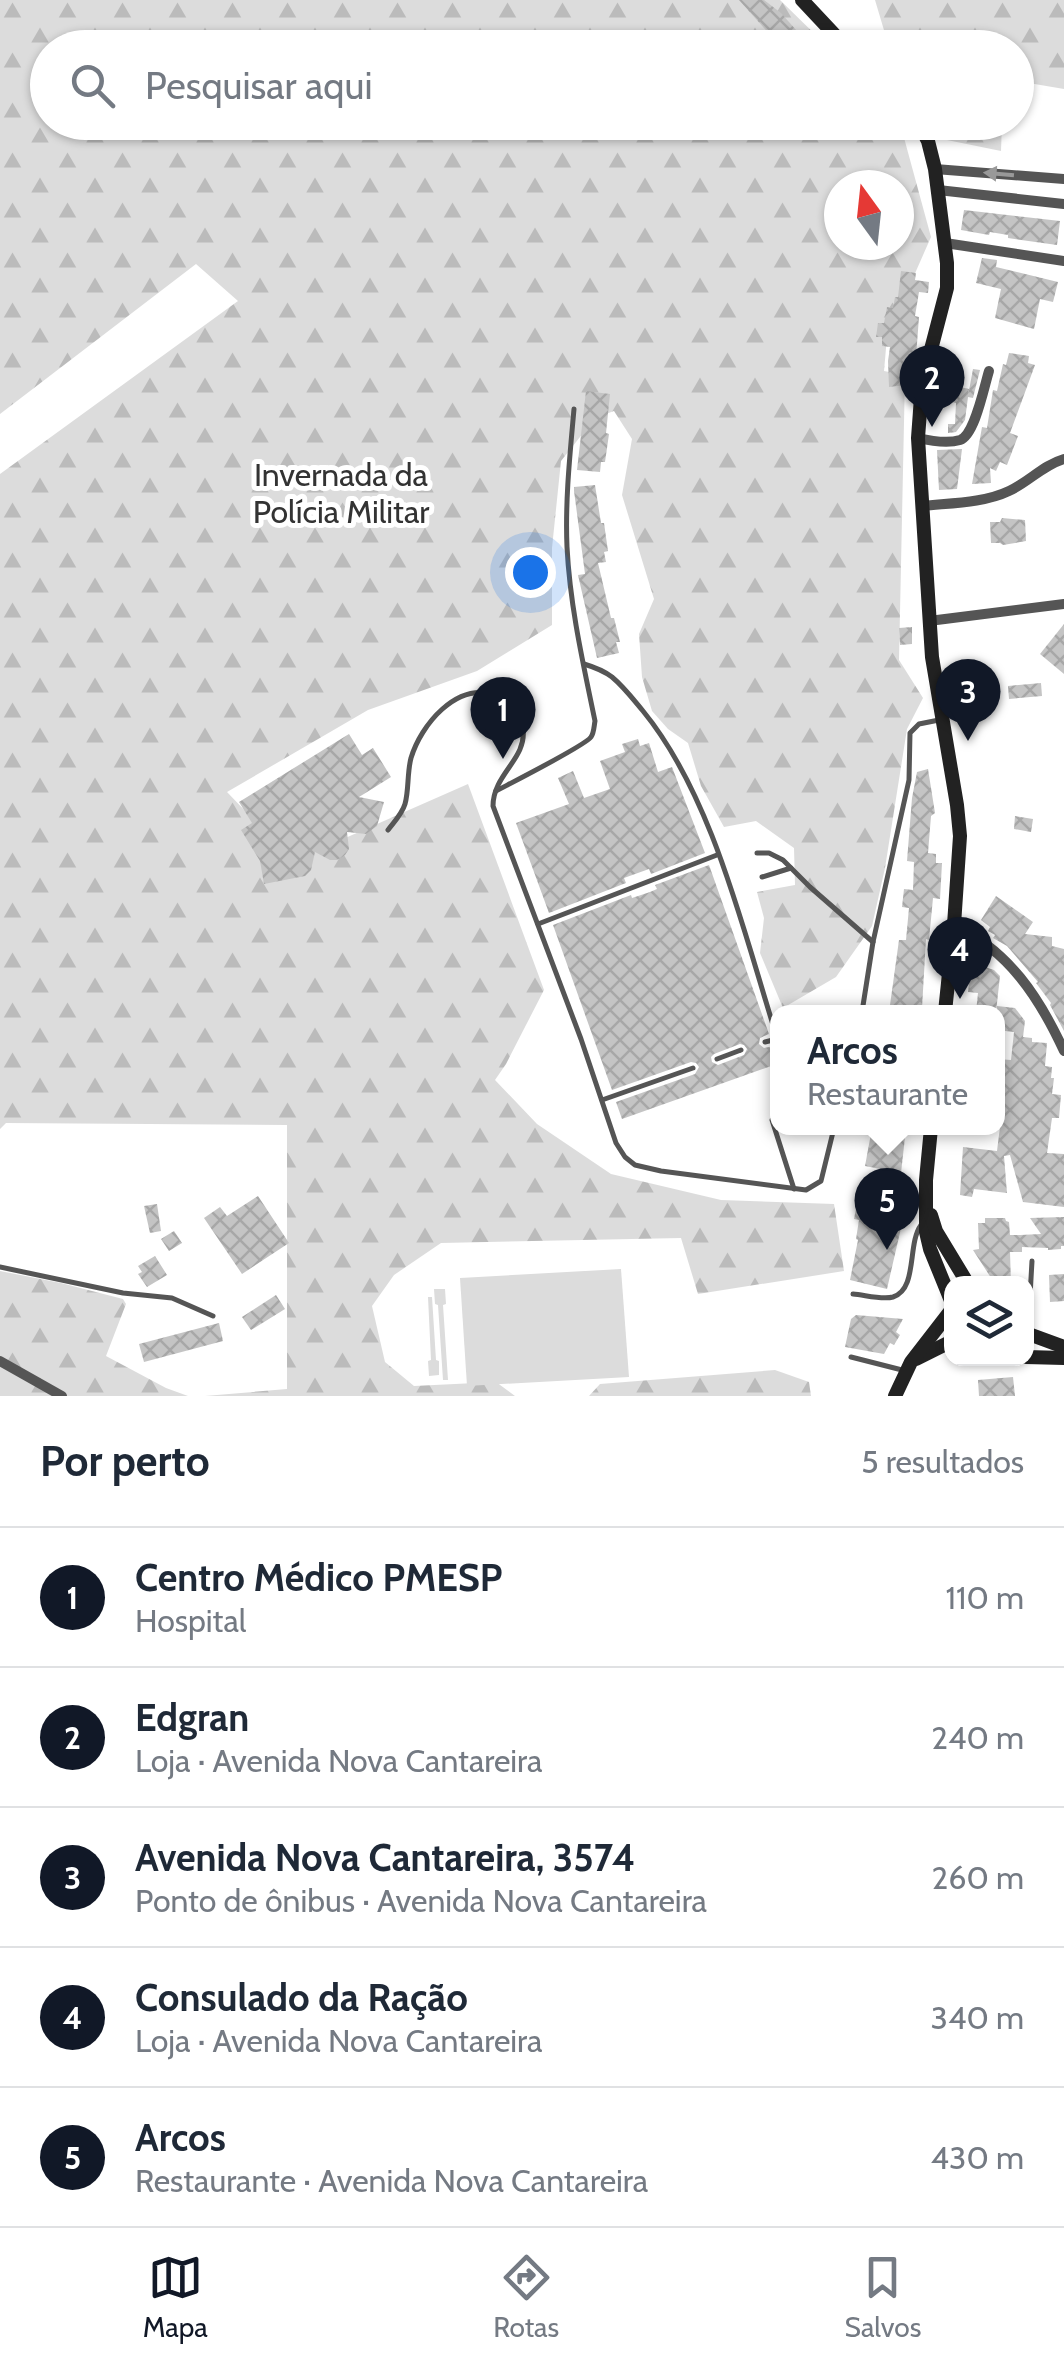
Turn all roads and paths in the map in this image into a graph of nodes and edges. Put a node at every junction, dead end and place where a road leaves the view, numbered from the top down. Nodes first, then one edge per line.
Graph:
1 (802, 0) edge
2 (830, 30) edge
3 (927, 140) edge
4 (935, 168) junction
5 (1064, 179) edge
6 (938, 190) junction
7 (1064, 204) edge
8 (945, 243) junction
9 (1064, 261) edge
10 (989, 371) dead end
11 (574, 409) dead end
12 (918, 438) junction
13 (1064, 459) edge
14 (922, 506) junction
15 (1064, 604) edge
16 (930, 622) junction
17 (584, 664) junction
18 (942, 719) junction
19 (493, 792) junction
20 (388, 830) dead end
21 (757, 853) dead end
22 (718, 855) junction
23 (791, 868) junction
24 (762, 877) dead end
25 (538, 924) junction
26 (954, 924) junction
27 (873, 942) junction
28 (863, 1005) edge
29 (945, 1005) edge
30 (770, 1014) edge
31 (770, 1039) edge
32 (766, 1042) dead end
33 (741, 1050) dead end
34 (1064, 1052) edge
35 (717, 1059) dead end
36 (693, 1068) dead end
37 (602, 1100) junction
38 (777, 1135) edge
39 (832, 1135) edge
40 (931, 1135) edge
41 (794, 1190) junction
42 (927, 1212) junction
43 (1032, 1261) dead end
44 (0, 1267) edge
45 (963, 1276) edge
46 (1031, 1276) edge
47 (944, 1286) edge
48 (853, 1294) dead end
49 (214, 1316) dead end
50 (944, 1317) edge
51 (1034, 1336) edge
52 (944, 1345) edge
53 (1064, 1347) edge
54 (934, 1349) junction
55 (944, 1351) edge
56 (851, 1357) dead end
57 (1034, 1357) edge
58 (1064, 1358) edge
59 (0, 1361) edge
60 (909, 1367) junction
61 (62, 1396) edge
62 (895, 1396) edge

1 - 2 main road
3 - 4 main road
5 -> 4 street
4 - 6 main road
6 - 7 street
6 - 8 main road
8 - 9 street
8 - 12 main road
10 - 12 street
11 - 17 lane
12 - 14 main road
13 - 14 street
14 - 16 main road
15 - 16 street
16 - 18 main road
17 - 19 lane
17 - 22 lane
18 - 26 main road
18 - 27 lane
19 - 20 lane
19 - 25 lane
21 - 23 lane
22 - 25 lane
22 - 30 lane
23 - 24 lane
23 - 27 lane
25 - 37 lane
26 - 29 main road
26 - 34 street
27 - 28 lane
31 - 32 lane
33 - 35 lane
36 - 37 lane
37 - 41 lane
38 - 41 lane
39 - 41 lane
40 - 42 main road
42 - 45 main road
42 - 47 main road
42 - 48 lane
43 - 46 lane
44 - 49 lane
50 - 60 main road
51 - 53 main road
52 - 54 main road
54 - 55 main road
54 - 60 main road
56 - 60 lane
57 - 58 main road
59 - 61 street
60 - 62 main road

